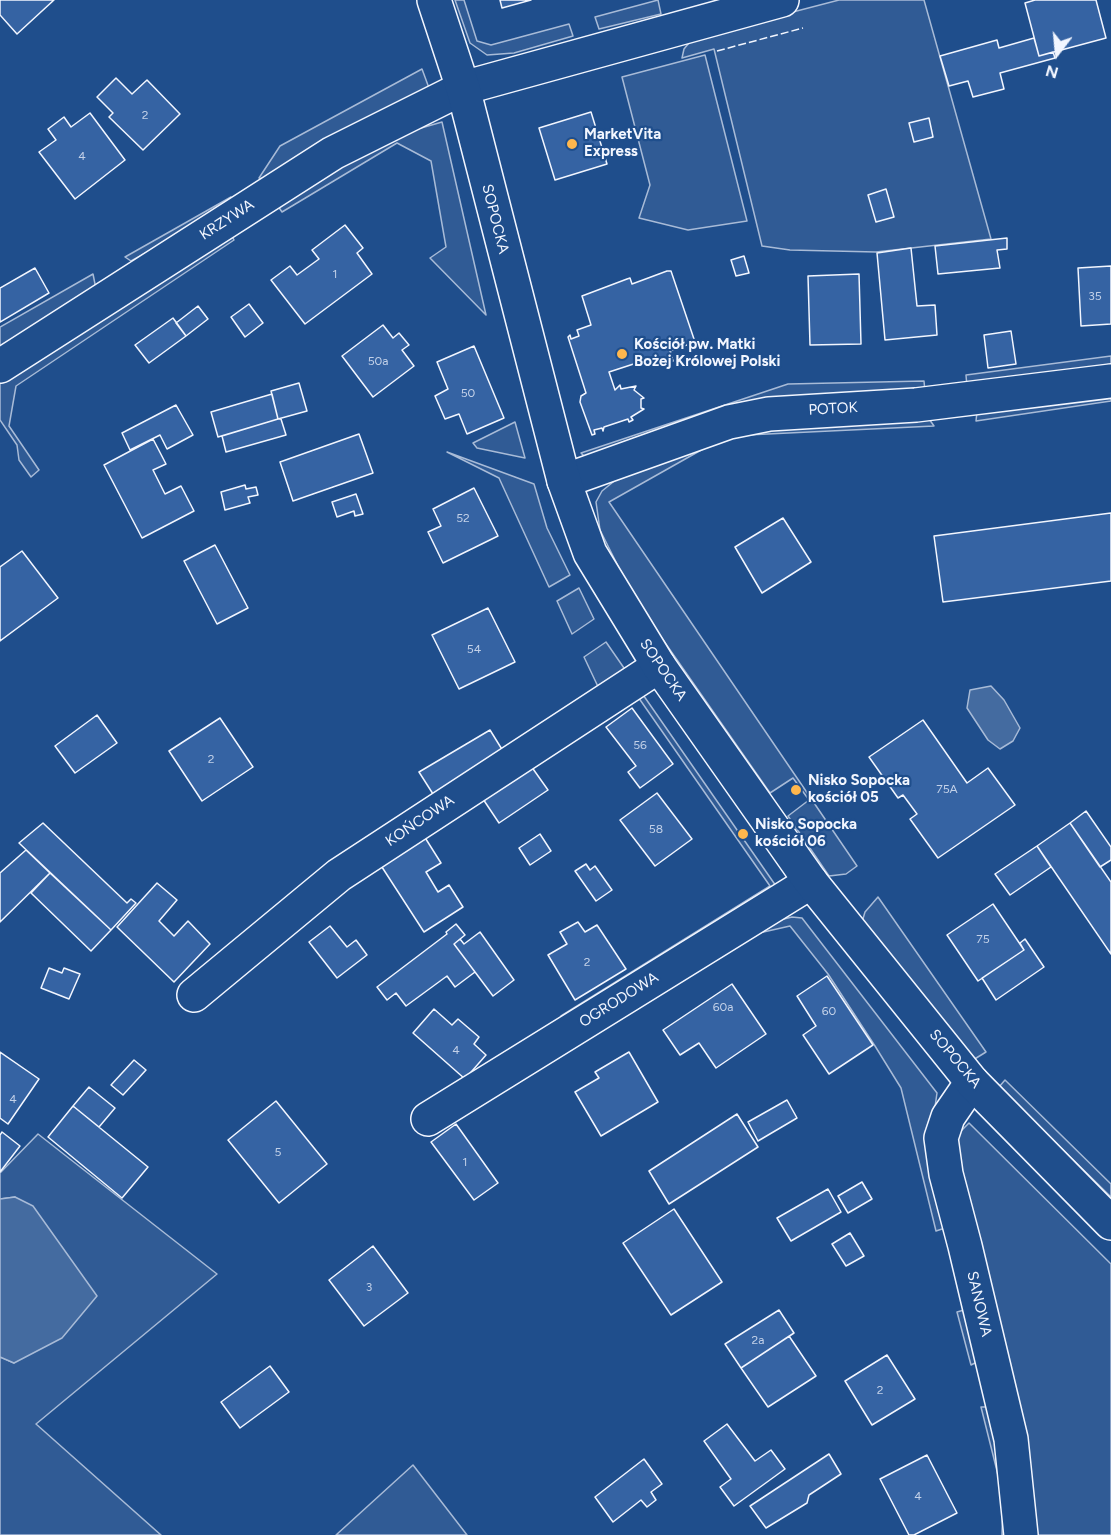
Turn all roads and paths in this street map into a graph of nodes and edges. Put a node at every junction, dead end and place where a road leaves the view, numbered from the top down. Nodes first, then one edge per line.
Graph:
1 (434, 0) edge
2 (782, 0) edge
3 (463, 88) junction
4 (0, 366) edge
5 (1111, 381) edge
6 (564, 481) junction
7 (659, 666) junction
8 (811, 882) junction
9 (194, 995) dead end
10 (972, 1082) junction
11 (428, 1119) dead end
12 (1111, 1223) edge
13 (1021, 1535) edge

1 - 3 street, SOPOCKA
2 - 3 street, KRZYWA
3 - 4 street, KRZYWA
3 - 6 street, SOPOCKA
5 - 6 street, POTOK
6 - 7 street, SOPOCKA
7 - 8 street, SOPOCKA
7 - 9 street, KOŃCOWA
8 - 10 street, SOPOCKA
8 - 11 street, OGRODOWA
10 - 12 street, SOPOCKA
10 - 13 street, SANOWA

